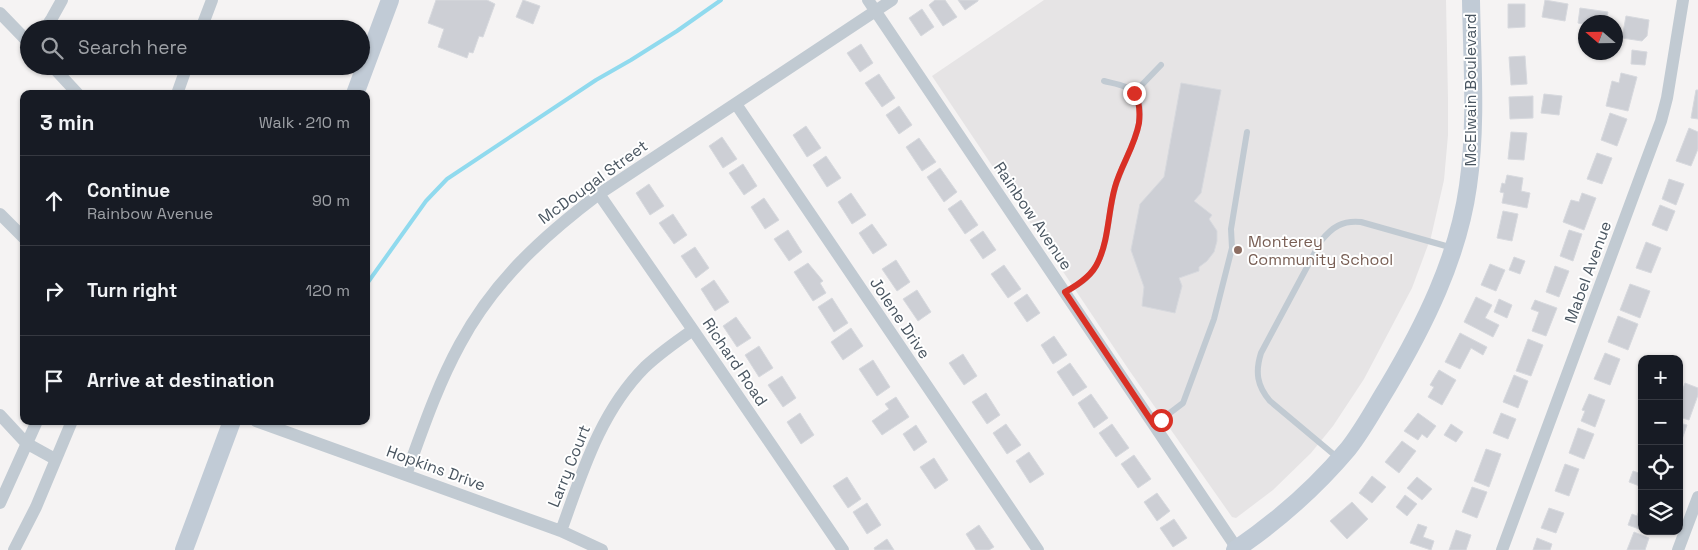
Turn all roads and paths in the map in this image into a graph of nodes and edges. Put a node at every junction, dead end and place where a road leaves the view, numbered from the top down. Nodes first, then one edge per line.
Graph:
1 (62, 0) edge
2 (212, 0) edge
3 (390, 0) edge
4 (868, 0) edge
5 (892, 0) edge
6 (1471, 0) edge
7 (1684, 0) edge
8 (876, 11) junction
9 (0, 13) edge
10 (51, 20) edge
11 (204, 20) edge
12 (20, 34) edge
13 (370, 54) edge
14 (1161, 65) dead end
15 (60, 75) edge
16 (184, 75) edge
17 (362, 75) edge
18 (1104, 81) dead end
19 (74, 90) edge
20 (178, 90) edge
21 (356, 90) edge
22 (1134, 93) junction
23 (736, 104) junction
24 (1247, 132) dead end
25 (599, 194) junction
26 (0, 214) edge
27 (20, 234) edge
28 (1454, 249) junction
29 (1065, 292) junction
30 (694, 330) junction
31 (0, 415) edge
32 (35, 425) edge
33 (70, 425) edge
34 (231, 425) edge
35 (267, 425) edge
36 (1154, 425) junction
37 (26, 443) junction
38 (1339, 458) junction
39 (55, 459) junction
40 (406, 475) junction
41 (1698, 497) edge
42 (0, 503) edge
43 (561, 532) junction
44 (14, 550) edge
45 (184, 550) edge
46 (602, 550) edge
47 (843, 550) edge
48 (1038, 550) edge
49 (1236, 550) edge
50 (1502, 550) edge
51 (1678, 550) edge

1 - 10 street
2 - 11 street
3 - 13 street
4 - 8 street, Rainbow Avenue
5 - 8 street, McDougal Street
6 - 28 street, McElwain Boulevard
7 - 50 street, Mabel Avenue
8 - 23 street, McDougal Street
8 - 29 street, Rainbow Avenue
9 - 12 street
14 - 22 lane
15 - 19 street
16 - 20 street
17 - 21 street
18 - 22 lane
22 - 29 lane
23 - 25 street, McDougal Street
23 - 48 street, Jolene Drive
24 - 36 lane
25 - 30 street, Richard Road
25 - 40 street, McDougal Street
26 - 27 street
28 - 38 street, McElwain Boulevard
28 - 38 lane
29 - 36 street, Rainbow Avenue
30 - 43 street, Larry Court
30 - 47 street, Richard Road
31 - 37 street
32 - 37 street
33 - 39 street
34 - 45 street
35 - 40 street, Hopkins Drive
36 - 49 street, Rainbow Avenue
37 - 39 street
37 - 42 street
38 - 49 street, McElwain Boulevard
39 - 44 street
40 - 43 street, Hopkins Drive
41 - 51 street
43 - 46 street, Hopkins Drive

